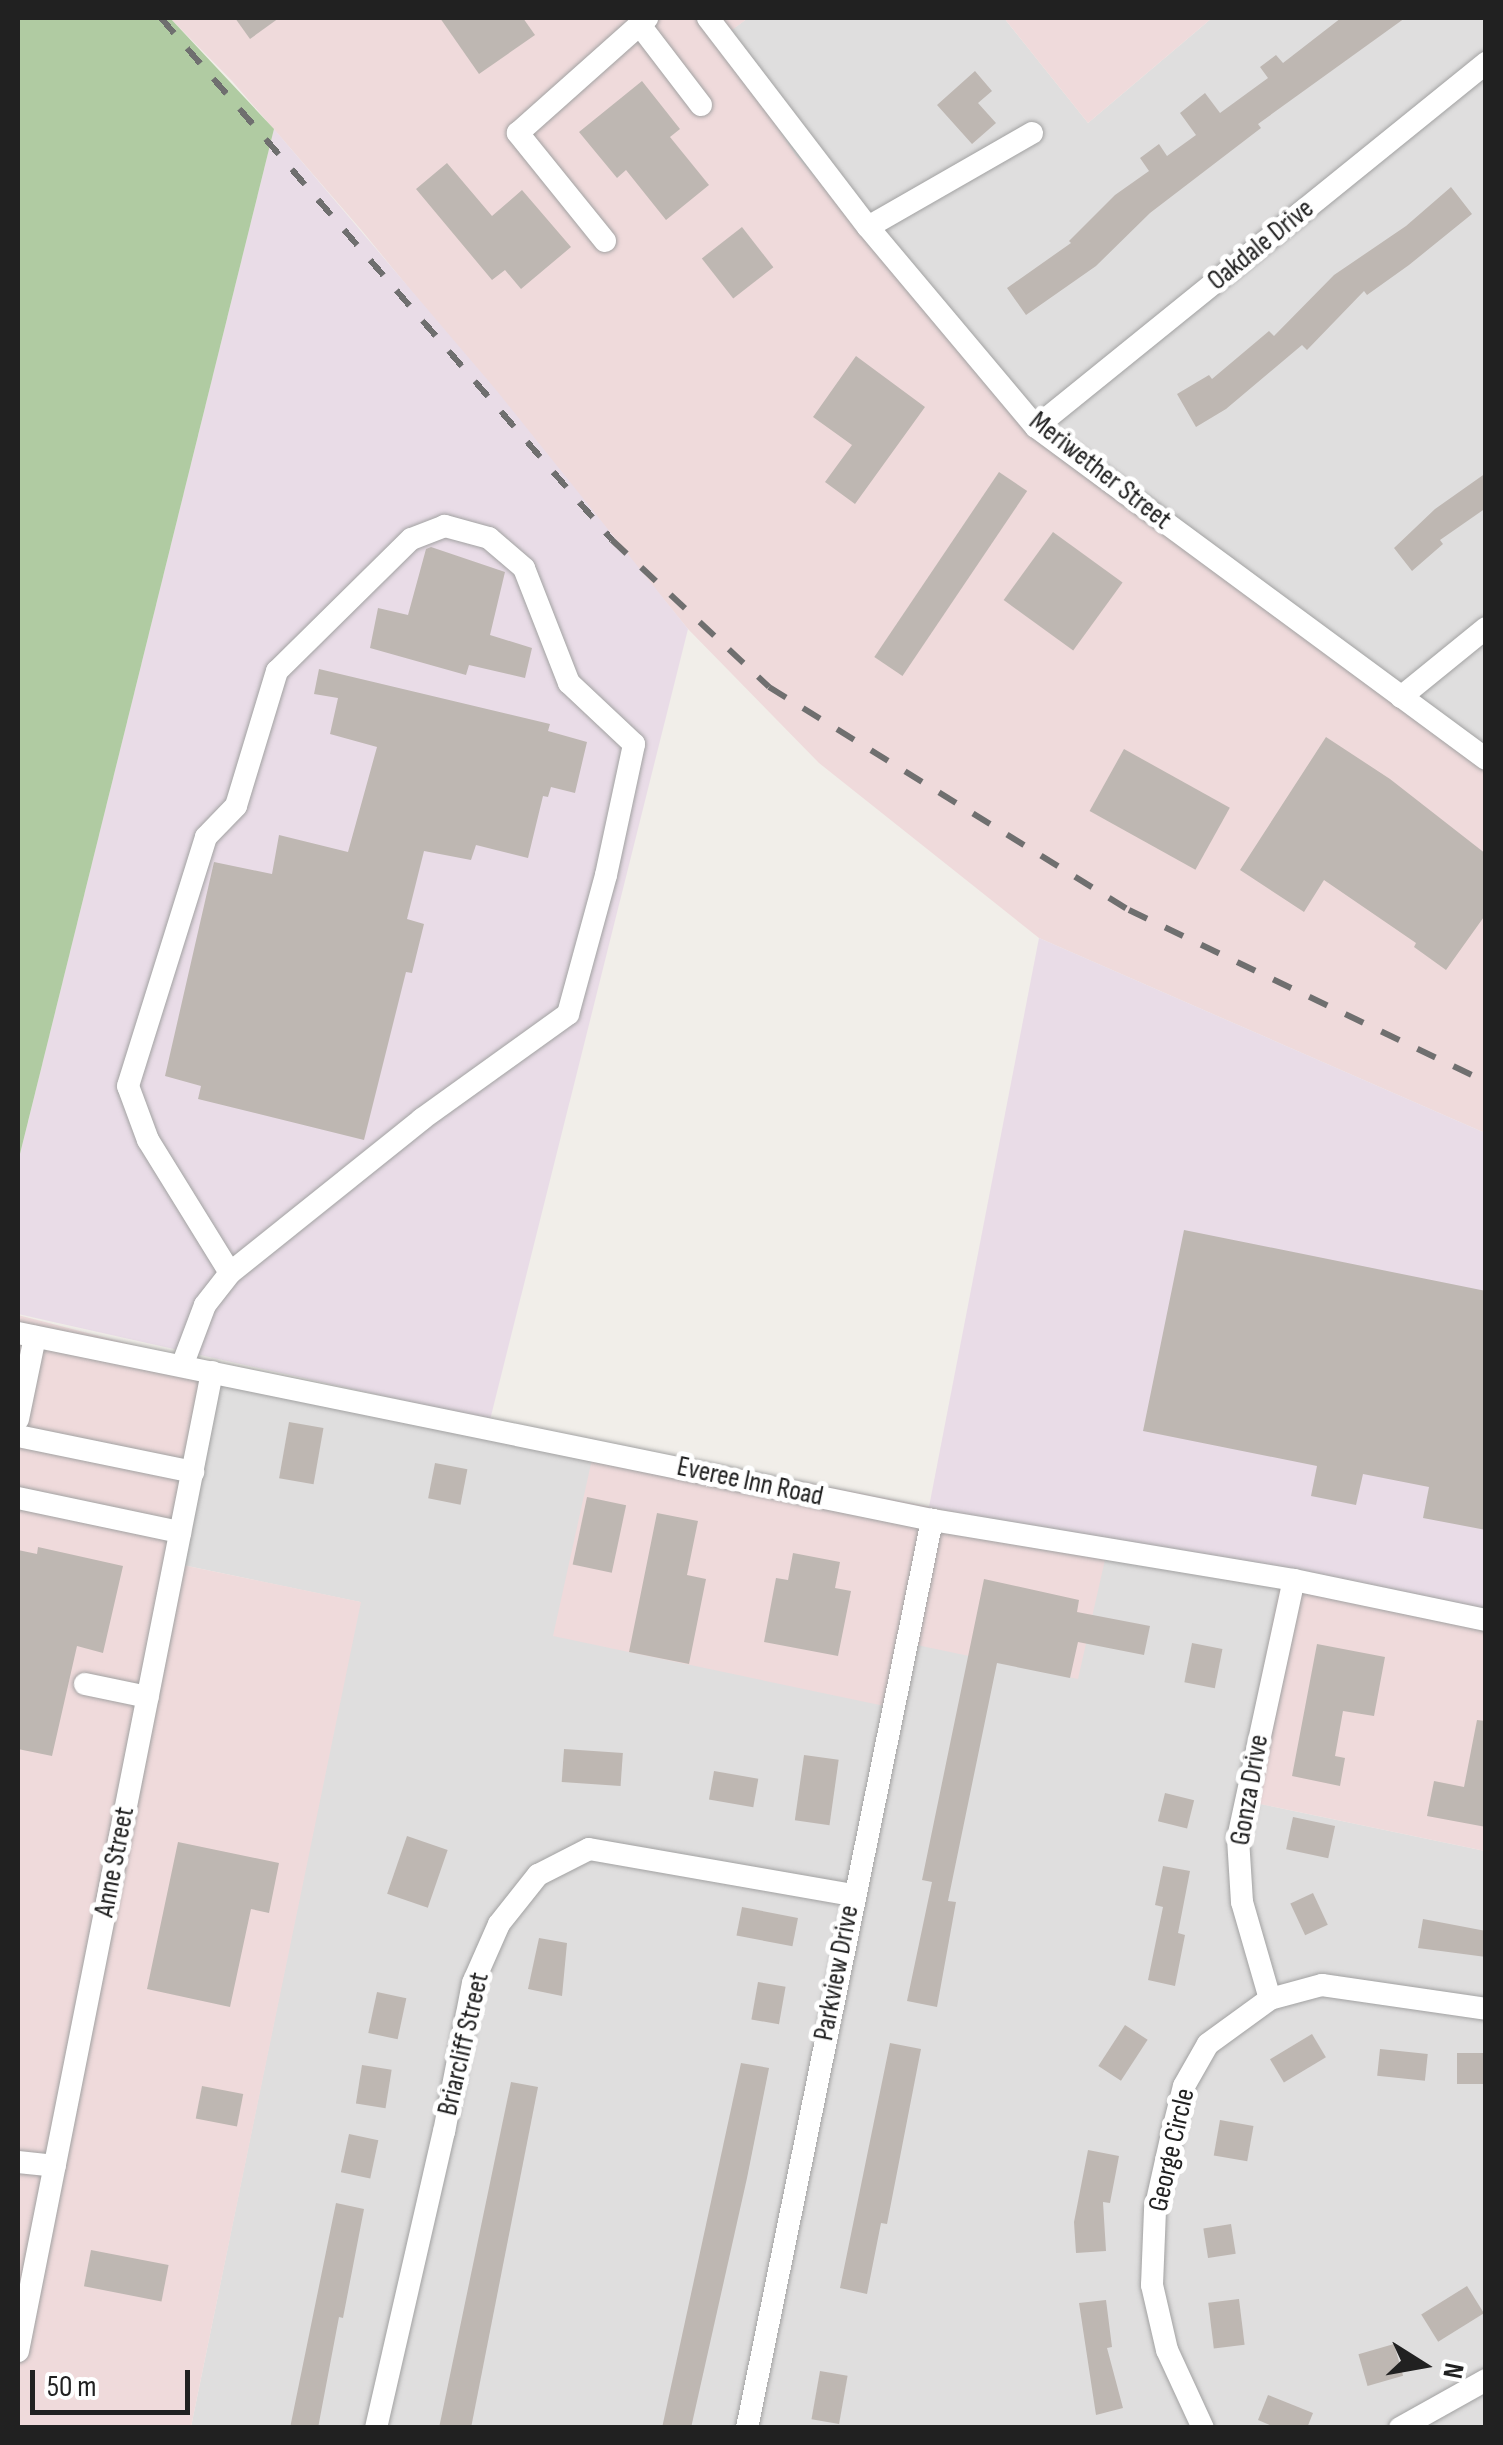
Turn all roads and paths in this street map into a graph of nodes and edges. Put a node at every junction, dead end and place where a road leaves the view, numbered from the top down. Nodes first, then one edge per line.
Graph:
1 (708, 18) edge
2 (643, 21) edge
3 (1486, 63) edge
4 (701, 105) dead end
5 (1032, 133) dead end
6 (868, 227) junction
7 (605, 241) dead end
8 (1036, 428) junction
9 (1486, 628) edge
10 (1401, 696) junction
11 (1486, 759) edge
12 (230, 1273) junction
13 (26, 1335) edge
14 (182, 1366) junction
15 (212, 1372) junction
16 (18, 1419) edge
17 (18, 1436) edge
18 (192, 1472) junction
19 (18, 1498) edge
20 (932, 1520) junction
21 (180, 1532) junction
22 (1294, 1580) junction
23 (1486, 1620) edge
24 (85, 1684) dead end
25 (148, 1697) junction
26 (853, 1895) junction
27 (1270, 1999) junction
28 (1486, 2009) edge
29 (18, 2162) edge
30 (54, 2166) junction
31 (22, 2303) edge
32 (18, 2351) edge
33 (1486, 2380) edge
34 (376, 2428) edge
35 (747, 2428) edge
36 (1203, 2428) edge
37 (1400, 2428) edge

1 - 6 street, Meriwether Street
2 - 4 street
2 - 7 street
3 - 8 street, Oakdale Drive
5 - 6 street
6 - 8 street, Meriwether Street
8 - 10 street, Meriwether Street
9 - 10 street
10 - 11 street, Meriwether Street
12 - 12 street
12 - 14 street
13 - 14 street, Everee Inn Road
13 - 16 street
14 - 15 street, Everee Inn Road
15 - 18 street, Anne Street
15 - 20 street, Everee Inn Road
17 - 18 street
18 - 21 street, Anne Street
19 - 21 street
20 - 22 street, Everee Inn Road
20 - 26 street, Parkview Drive
21 - 25 street, Anne Street
22 - 23 street, Everee Inn Road
22 - 27 street, Gonza Drive
24 - 25 street
25 - 30 street, Anne Street
26 - 34 street, Briarcliff Street
26 - 35 street, Parkview Drive
27 - 28 street, George Circle
27 - 36 street, George Circle
29 - 30 street
30 - 31 street, Anne Street
31 - 32 street, Anne Street
33 - 37 street

